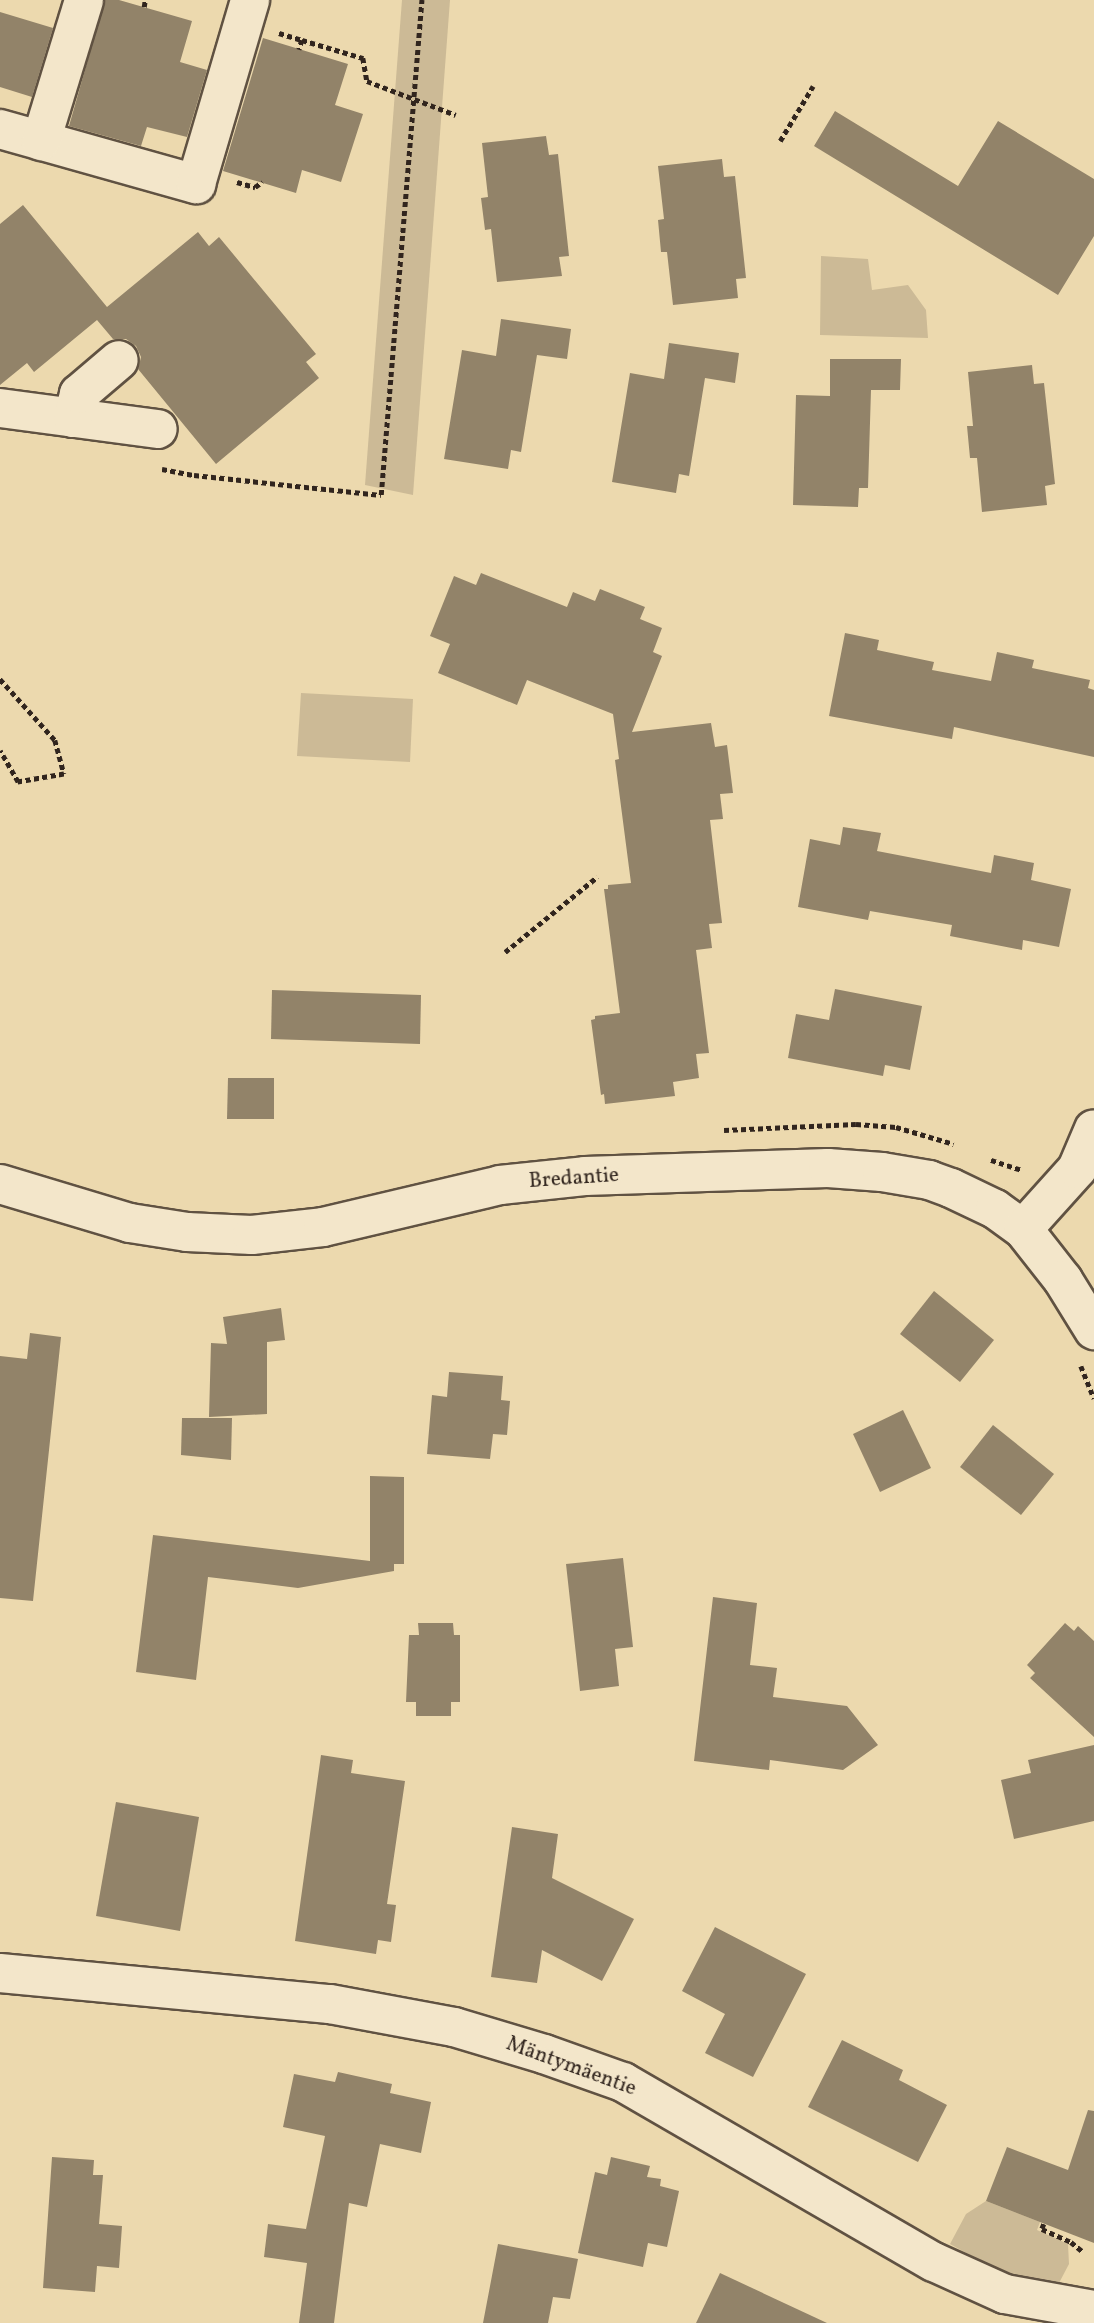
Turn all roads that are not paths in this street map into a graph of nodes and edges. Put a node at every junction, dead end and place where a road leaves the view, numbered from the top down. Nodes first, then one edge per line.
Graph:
1 (83, 0) edge
2 (250, 0) edge
3 (0, 130) edge
4 (41, 141) junction
5 (119, 360) dead end
6 (0, 408) edge
7 (73, 418) junction
8 (158, 429) dead end
9 (1094, 1129) edge
10 (0, 1184) edge
11 (1023, 1229) junction
12 (1094, 1330) edge
13 (0, 1973) edge
14 (1094, 2310) edge

1 - 4 street
2 - 4 street
3 - 4 street
5 - 7 street
6 - 7 street
7 - 8 street
9 - 11 street
10 - 11 street, Bredantie
11 - 12 street, Bredantie
13 - 14 street, Mäntymäentie

